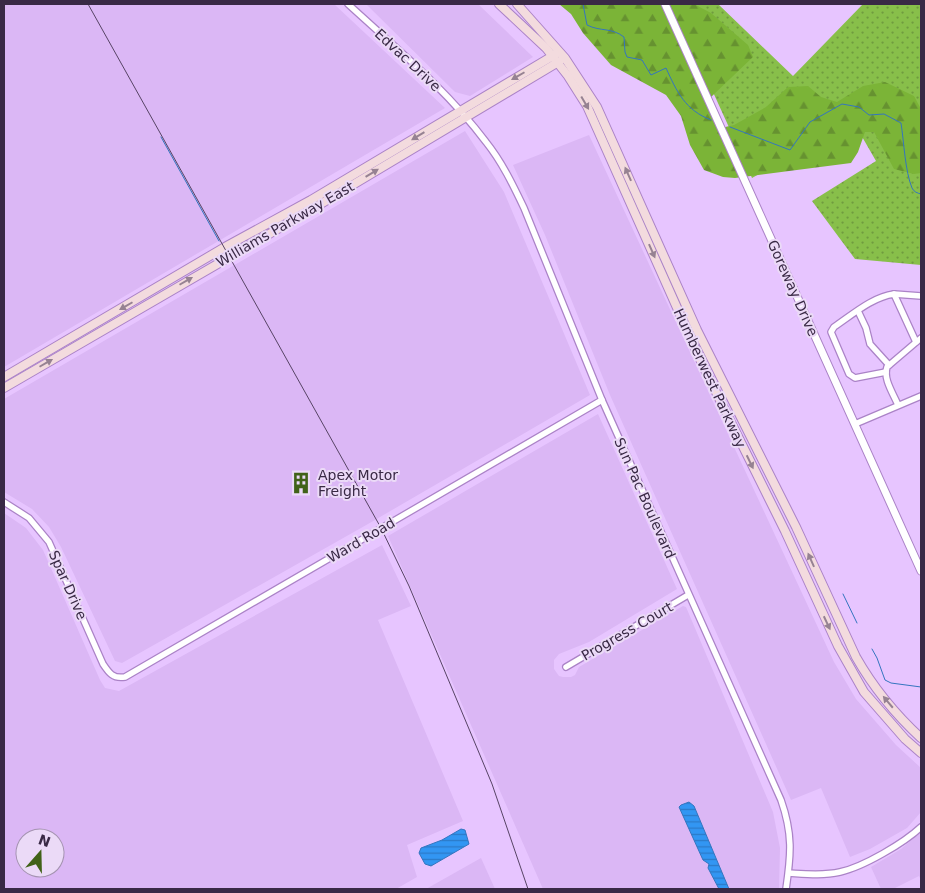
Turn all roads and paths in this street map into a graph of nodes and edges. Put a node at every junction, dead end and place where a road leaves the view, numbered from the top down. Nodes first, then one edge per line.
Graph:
1 (348, 4) edge
2 (499, 4) edge
3 (517, 4) edge
4 (665, 4) edge
5 (559, 57) junction
6 (459, 111) junction
7 (466, 118) junction
8 (894, 294) junction
9 (921, 296) edge
10 (858, 312) junction
11 (918, 340) edge
12 (890, 365) junction
13 (886, 372) junction
14 (4, 377) edge
15 (4, 388) edge
16 (921, 396) edge
17 (602, 400) junction
18 (898, 405) junction
19 (855, 424) junction
20 (4, 502) edge
21 (921, 571) edge
22 (688, 595) junction
23 (566, 666) dead end
24 (119, 678) joint
25 (921, 738) edge
26 (921, 753) edge
27 (921, 827) edge
28 (789, 873) junction
29 (786, 889) edge

1 - 6 street, Edvac Drive
2 - 5 main road, Humberwest Parkway
3 - 5 main road, Humberwest Parkway
4 - 19 street, Goreway Drive
5 -> 6 main road, Williams Parkway East
5 - 7 main road, Williams Parkway East
25 -> 5 main road, Humberwest Parkway
5 -> 26 main road, Humberwest Parkway
6 - 7 street, Edvac Drive
6 -> 14 main road, Williams Parkway East
15 -> 7 main road, Williams Parkway East
7 - 17 street, Sun Pac Boulevard
8 - 9 street
8 - 10 street
8 - 11 street
10 - 12 street
10 - 13 street
11 - 12 street
12 - 13 street
13 - 18 street
16 - 18 street
17 - 22 street, Sun Pac Boulevard
17 - 24 street, Ward Road
18 - 19 street
19 - 21 street, Goreway Drive
20 - 24 street, Spar Drive
22 - 23 street, Progress Court
22 - 28 street, Sun Pac Boulevard
27 - 28 street
28 - 29 street, Sun Pac Boulevard

